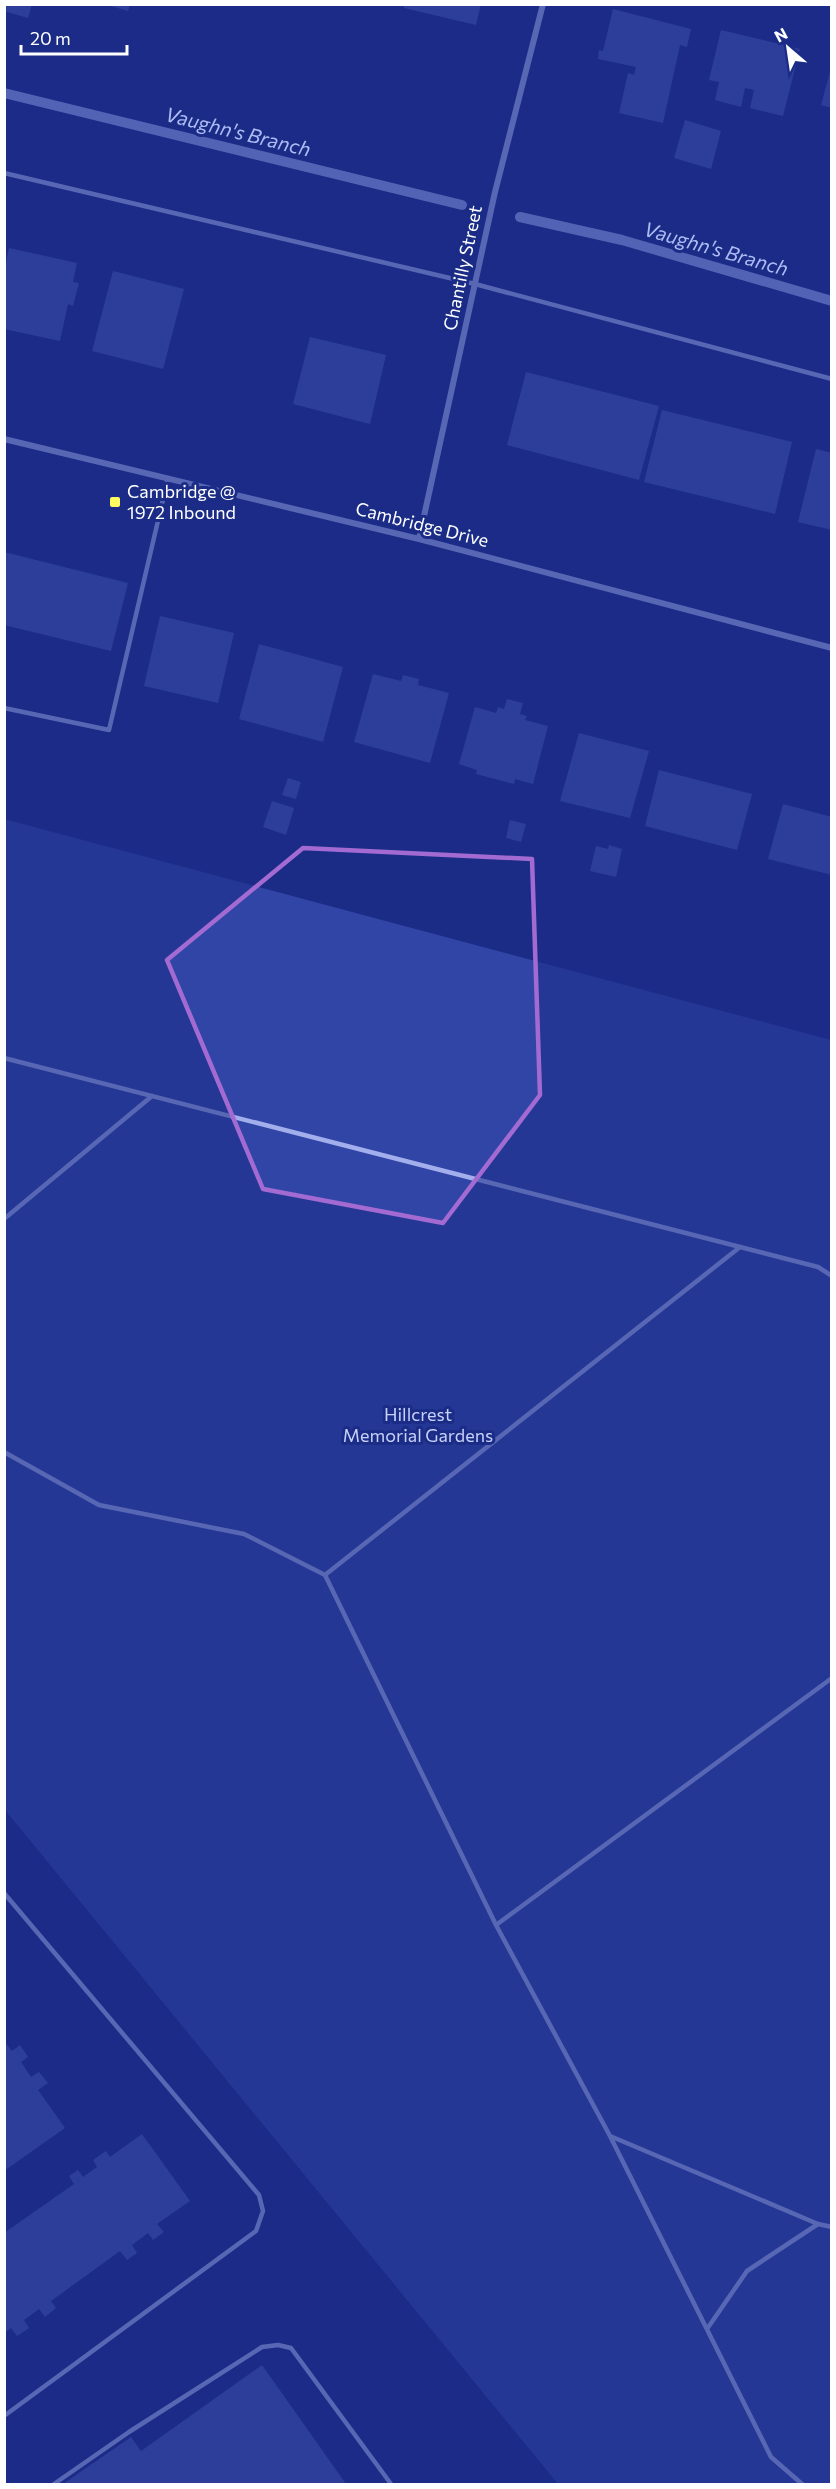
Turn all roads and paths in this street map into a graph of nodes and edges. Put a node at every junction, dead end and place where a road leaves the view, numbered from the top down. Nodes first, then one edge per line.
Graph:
1 (543, 4) edge
2 (4, 173) edge
3 (475, 285) junction
4 (831, 379) edge
5 (4, 439) edge
6 (168, 478) junction
7 (419, 539) junction
8 (831, 648) edge
9 (4, 708) edge
10 (4, 1058) edge
11 (152, 1096) junction
12 (4, 1219) edge
13 (740, 1247) junction
14 (831, 1276) edge
15 (4, 1452) edge
16 (325, 1575) junction
17 (831, 1678) edge
18 (4, 1893) edge
19 (496, 1925) junction
20 (610, 2136) junction
21 (818, 2224) junction
22 (831, 2227) edge
23 (707, 2329) junction
24 (4, 2416) edge
25 (54, 2484) edge
26 (391, 2484) edge
27 (802, 2484) edge

1 - 3 street, Chantilly Street
2 - 3 lane
3 - 4 lane
3 - 7 street, Chantilly Street
5 - 6 street, Cambridge Drive
6 - 7 street, Cambridge Drive
6 - 9 lane
7 - 8 street, Cambridge Drive
10 - 11 lane
11 - 12 lane
11 - 13 lane
13 - 14 lane
13 - 16 lane
15 - 16 lane
16 - 19 lane
17 - 19 lane
18 - 24 lane
19 - 20 lane
20 - 21 lane
20 - 23 lane
21 - 22 lane
21 - 23 lane
23 - 27 lane
25 - 26 lane

